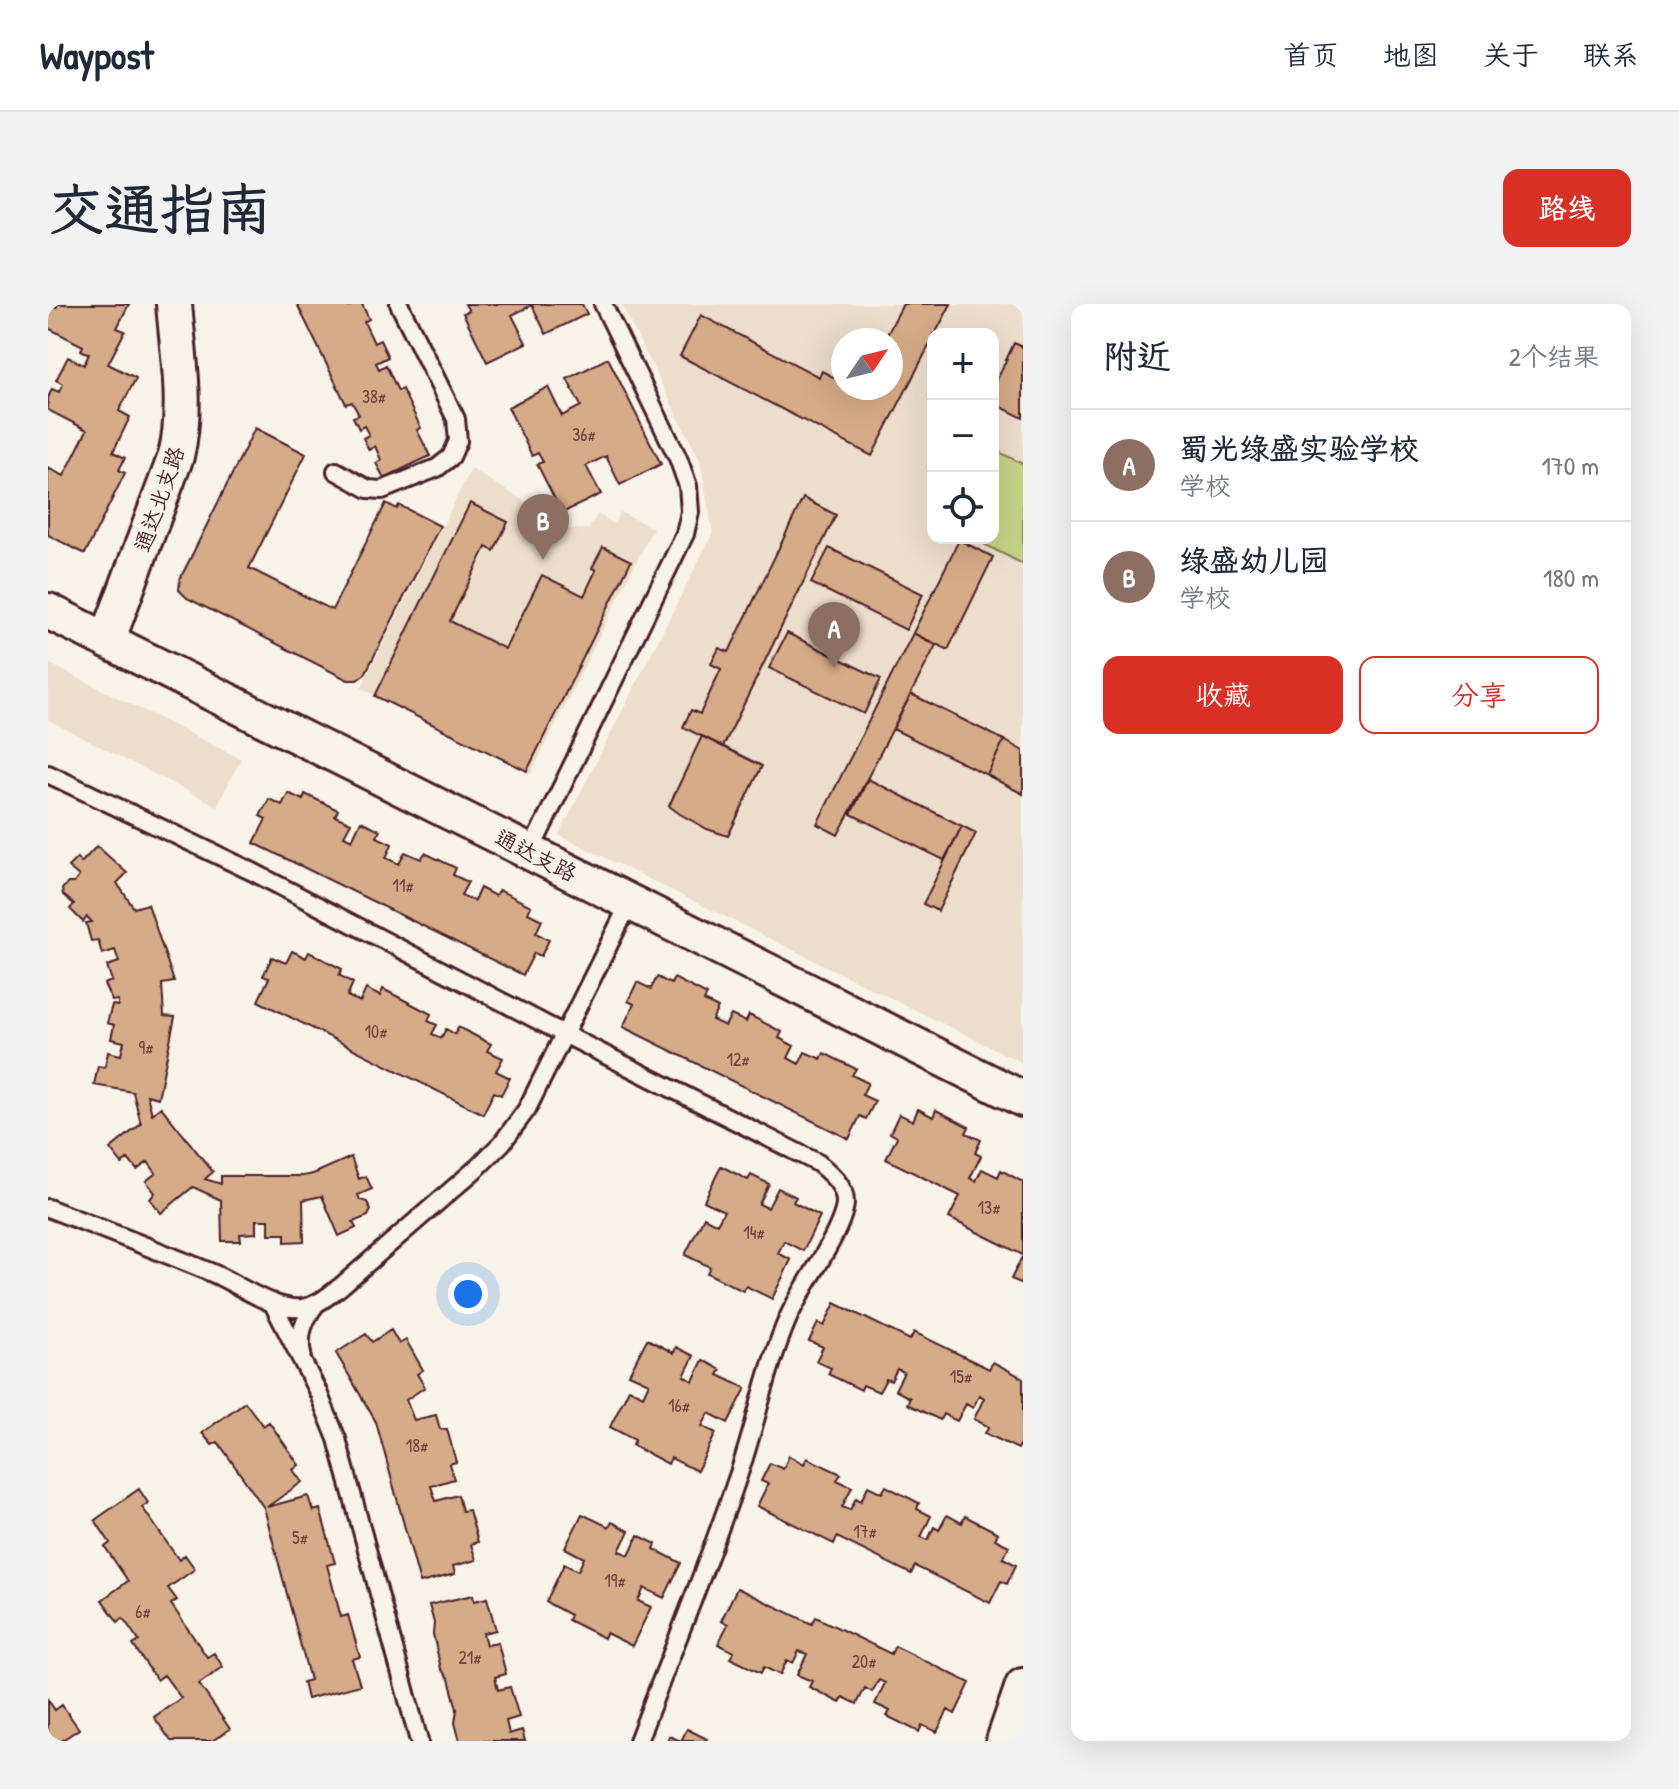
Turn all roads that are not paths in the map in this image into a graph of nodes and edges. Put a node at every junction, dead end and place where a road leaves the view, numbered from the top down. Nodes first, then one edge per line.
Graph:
1 (174, 304) edge
2 (399, 304) edge
3 (603, 304) edge
4 (336, 471) dead end
5 (48, 611) edge
6 (107, 641) junction
7 (48, 774) edge
8 (530, 852) junction
9 (630, 902) junction
10 (564, 1034) junction
11 (1023, 1099) edge
12 (48, 1208) edge
13 (272, 1302) junction
14 (316, 1304) junction
15 (303, 1361) junction
16 (1023, 1686) edge
17 (419, 1741) edge
18 (638, 1741) edge
19 (1004, 1741) edge

1 - 6 street, 通达北支路
2 - 4 lane
3 - 8 lane
5 - 6 street, 通达支路
6 - 8 street, 通达支路
7 - 10 lane
8 - 9 street, 通达支路
9 - 10 lane
9 - 11 street, 通达支路
10 - 14 lane
10 - 18 lane
12 - 13 lane
13 - 14 lane
13 - 15 lane
14 - 15 lane
15 - 17 lane
16 - 19 street

